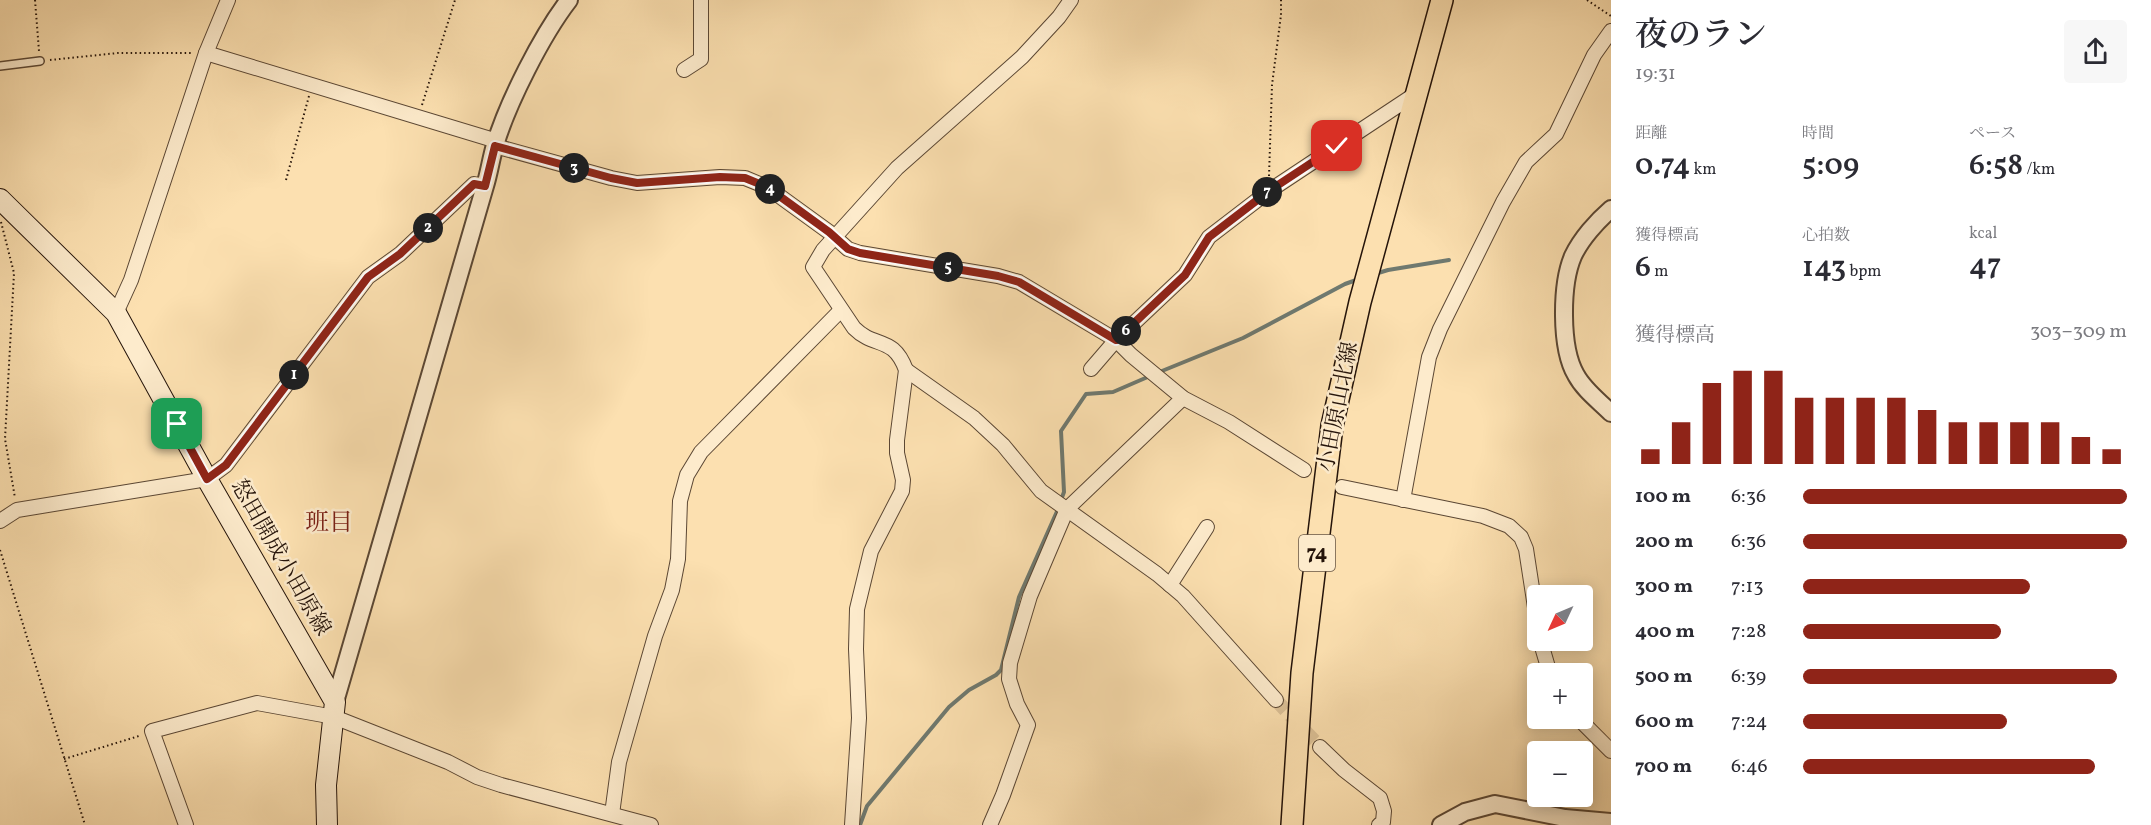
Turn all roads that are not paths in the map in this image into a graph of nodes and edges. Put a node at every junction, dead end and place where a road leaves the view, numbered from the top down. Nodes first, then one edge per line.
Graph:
1 (228, 0) edge
2 (569, 0) edge
3 (701, 0) edge
4 (1071, 0) edge
5 (1442, 0) edge
6 (1611, 32) edge
7 (206, 53) junction
8 (40, 62) road end
9 (0, 66) edge
10 (684, 70) dead end
11 (1417, 93) junction
12 (496, 143) junction
13 (485, 186) junction
14 (3, 202) edge
15 (1611, 209) edge
16 (835, 237) junction
17 (841, 310) junction
18 (116, 313) junction
19 (1116, 340) junction
20 (1090, 369) dead end
21 (906, 370) junction
22 (1183, 398) junction
23 (1611, 412) edge
24 (1304, 470) dead end
25 (207, 479) junction
26 (1342, 487) dead end
27 (1404, 500) junction
28 (1067, 509) junction
29 (0, 521) edge
30 (1207, 527) dead end
31 (1170, 585) junction
32 (1532, 585) edge
33 (1276, 700) tunnel mouth
34 (335, 710) junction
35 (1589, 729) edge
36 (1320, 747) tunnel mouth
37 (1611, 751) edge
38 (612, 814) junction
39 (1611, 822) edge
40 (186, 825) edge
41 (327, 825) edge
42 (651, 825) edge
43 (852, 825) edge
44 (990, 825) edge
45 (1292, 825) edge
46 (1379, 825) edge
47 (1441, 825) edge

1 - 7 street
2 - 12 street
3 - 10 street
4 - 16 street
5 - 11 main road, 小田原山北線 / 74
6 - 27 street
7 - 12 street
7 - 18 street
8 - 9 lane
11 - 19 street
11 - 45 main road, 小田原山北線 / 74
12 - 13 street
12 - 16 street
13 - 25 street
13 - 34 street
14 - 18 main road, 怒田開成小田原線
15 - 23 street
16 - 17 street
16 - 19 street
17 - 21 street
17 - 38 street
18 - 25 main road, 怒田開成小田原線
19 - 20 street
19 - 22 street
21 - 28 street
21 - 43 street
22 - 24 street
22 - 28 street
25 - 29 street
25 - 34 main road, 怒田開成小田原線
26 - 27 street
27 - 32 street
28 - 31 street
28 - 44 street
30 - 31 street
31 - 33 street
34 - 38 street
34 - 40 street
34 - 41 main road
35 - 37 street
36 - 46 street
38 - 42 street
39 - 47 street

